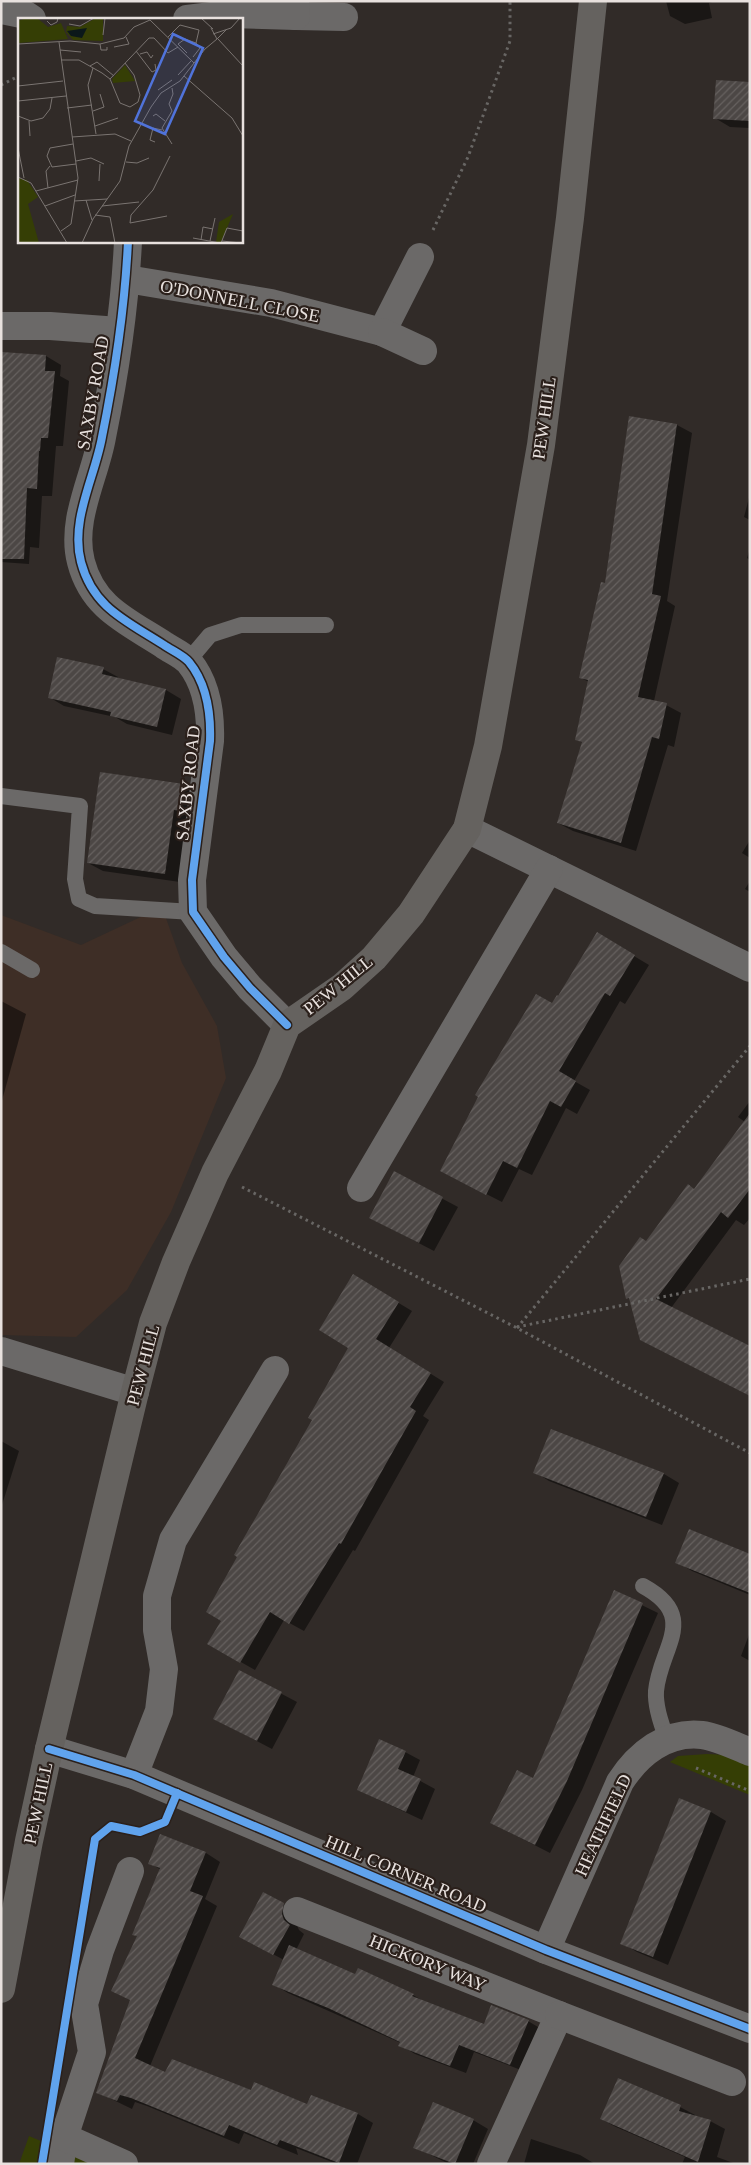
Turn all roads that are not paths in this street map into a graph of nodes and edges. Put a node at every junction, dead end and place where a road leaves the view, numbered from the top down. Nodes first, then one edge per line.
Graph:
1 (592, 1) edge
2 (296, 9) edge
3 (1, 10) edge
4 (344, 17) dead end
5 (30, 18) edge
6 (195, 18) edge
7 (128, 242) edge
8 (420, 257) road end
9 (127, 279) junction
10 (1, 326) edge
11 (119, 331) junction
12 (382, 332) junction
13 (423, 351) dead end
14 (326, 625) dead end
15 (188, 661) junction
16 (1, 796) edge
17 (467, 829) junction
18 (549, 868) junction
19 (193, 912) junction
20 (1, 952) edge
21 (750, 968) edge
22 (32, 970) dead end
23 (287, 1025) junction
24 (361, 1188) dead end
25 (1, 1351) edge
26 (275, 1370) dead end
27 (135, 1392) junction
28 (643, 1586) dead end
29 (666, 1739) junction
30 (49, 1749) junction
31 (750, 1752) edge
32 (134, 1775) junction
33 (130, 1871) dead end
34 (298, 1911) dead end
35 (546, 1950) junction
36 (1, 1989) edge
37 (559, 2015) junction
38 (750, 2029) edge
39 (732, 2082) dead end
40 (64, 2137) junction
41 (60, 2164) edge
42 (124, 2164) edge
43 (491, 2164) edge

1 - 17 main road, PEW HILL
2 - 4 street
2 - 6 street
3 - 5 street
7 - 9 street, SAXBY ROAD
8 - 12 street
9 - 11 street, SAXBY ROAD
9 - 12 street, O'DONNELL CLOSE
10 - 11 street
11 - 15 street, SAXBY ROAD
12 - 13 street, O'DONNELL CLOSE
14 - 15 lane
15 - 19 street, SAXBY ROAD
16 - 19 lane
17 - 18 street
17 - 23 main road, PEW HILL
18 - 21 street
18 - 24 street
19 - 23 street
20 - 22 lane
23 - 27 main road, PEW HILL
25 - 27 street
26 - 32 street
27 - 30 main road, PEW HILL
28 - 29 lane
29 - 31 street, HEATHFIELD
29 - 35 street, HEATHFIELD
30 - 32 street, HILL CORNER ROAD
30 - 36 main road, PEW HILL
32 - 35 street, HILL CORNER ROAD
33 - 40 street
34 - 37 street, HICKORY WAY
35 - 38 street, HILL CORNER ROAD
37 - 39 street, HICKORY WAY
37 - 43 street
40 - 41 street
40 - 42 street

